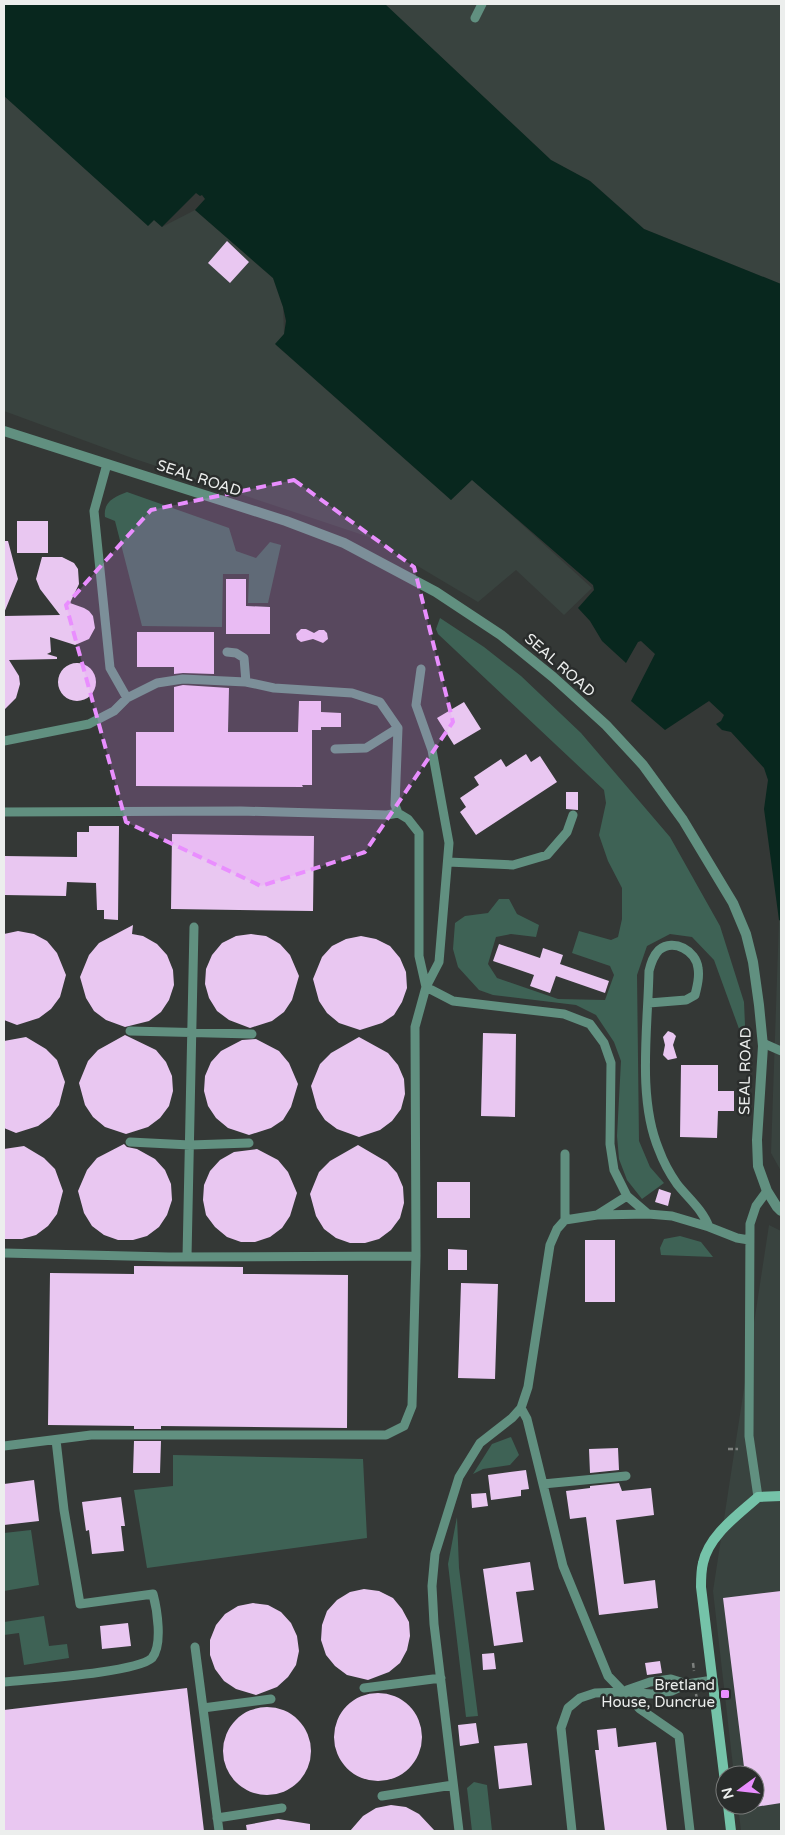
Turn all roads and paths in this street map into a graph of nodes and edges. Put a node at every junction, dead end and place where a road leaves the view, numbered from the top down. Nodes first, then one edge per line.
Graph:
1 (482, 4) edge
2 (475, 18) dead end
3 (4, 431) edge
4 (107, 464) junction
5 (227, 652) dead end
6 (421, 669) dead end
7 (246, 682) junction
8 (127, 698) junction
9 (398, 728) junction
10 (4, 741) edge
11 (335, 749) dead end
12 (4, 812) edge
13 (398, 813) junction
14 (573, 815) dead end
15 (448, 862) junction
16 (194, 927) dead end
17 (426, 987) junction
18 (648, 1003) junction
19 (130, 1031) dead end
20 (192, 1032) junction
21 (252, 1034) dead end
22 (763, 1043) junction
23 (781, 1051) edge
24 (130, 1142) dead end
25 (249, 1143) dead end
26 (190, 1145) junction
27 (565, 1154) dead end
28 (767, 1190) junction
29 (627, 1196) junction
30 (779, 1209) edge
31 (648, 1214) junction
32 (597, 1215) junction
33 (565, 1220) junction
34 (709, 1227) junction
35 (750, 1240) junction
36 (4, 1253) edge
37 (416, 1256) junction
38 (187, 1257) junction
39 (520, 1408) junction
40 (56, 1440) junction
41 (4, 1446) edge
42 (626, 1476) dead end
43 (543, 1484) junction
44 (781, 1496) edge
45 (758, 1497) junction
46 (196, 1647) dead end
47 (441, 1678) junction
48 (714, 1680) junction
49 (4, 1682) edge
50 (364, 1688) dead end
51 (622, 1692) junction
52 (271, 1699) dead end
53 (203, 1708) junction
54 (723, 1765) edge
55 (453, 1785) junction
56 (382, 1796) dead end
57 (282, 1808) dead end
58 (729, 1815) edge
59 (217, 1818) junction
60 (218, 1831) edge
61 (459, 1831) edge
62 (572, 1831) edge
63 (690, 1831) edge
64 (731, 1831) edge

1 - 2 lane
3 - 4 street, SEAL ROAD
4 - 8 lane
4 - 22 street, SEAL ROAD
5 - 7 lane
6 - 15 lane
7 - 8 lane
7 - 9 lane
8 - 10 lane
9 - 11 lane
9 - 13 lane
12 - 13 lane
13 - 17 lane
14 - 15 lane
15 - 17 lane
16 - 20 lane
17 - 29 lane
17 - 37 lane
18 - 18 lane
18 - 34 lane
19 - 20 lane
20 - 21 lane
20 - 26 lane
22 - 23 lane
22 - 28 street, SEAL ROAD
24 - 26 lane
25 - 26 lane
26 - 38 lane
27 - 33 lane
28 - 30 street, SEAL ROAD
28 - 35 lane
29 - 31 lane
29 - 32 lane
31 - 32 lane
31 - 34 lane
32 - 33 lane
33 - 39 lane
34 - 35 lane
35 - 45 lane
36 - 38 lane
37 - 38 lane
37 - 40 lane
39 - 43 lane
39 - 47 lane
40 - 41 lane
40 - 49 lane
42 - 43 lane
43 - 51 lane
44 - 45 street
45 - 48 street
46 - 53 lane
47 - 50 lane
47 - 55 lane
48 - 51 lane
48 - 54 street
51 - 62 lane
51 - 63 lane
52 - 53 lane
53 - 59 lane
55 - 56 lane
55 - 61 lane
57 - 59 lane
58 - 64 street
59 - 60 lane

